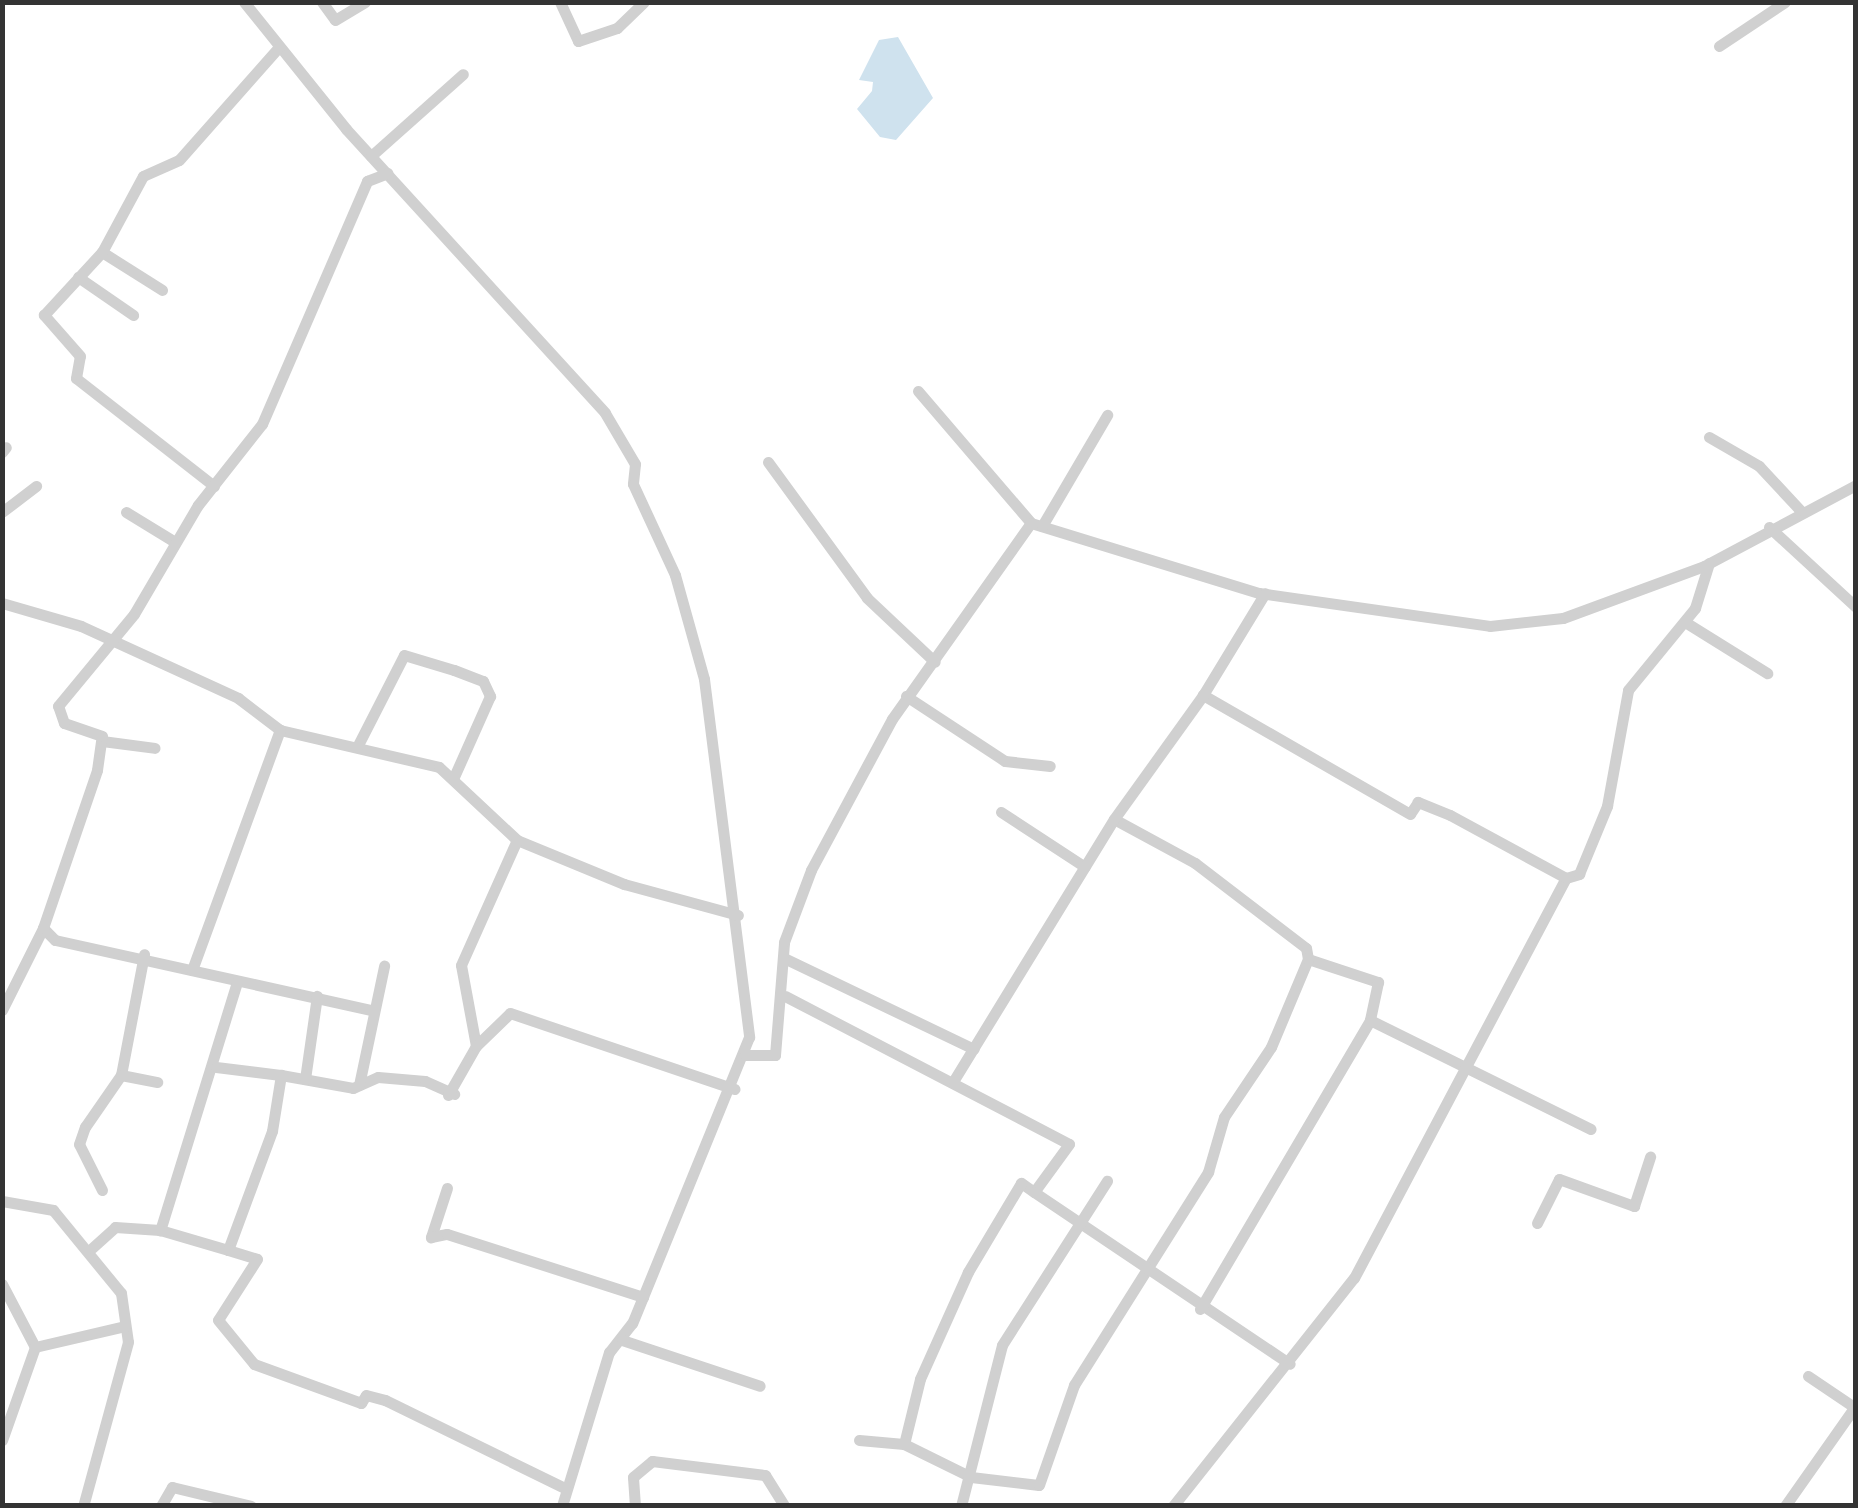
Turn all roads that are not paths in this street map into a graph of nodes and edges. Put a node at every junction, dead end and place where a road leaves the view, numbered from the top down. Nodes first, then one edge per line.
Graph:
1 (244, 2) edge
2 (322, 2) edge
3 (365, 2) edge
4 (560, 2) edge
5 (644, 2) edge
6 (1785, 2) edge
7 (280, 46) junction
8 (1719, 46) dead end
9 (463, 74) dead end
10 (371, 156) junction
11 (388, 173) junction
12 (102, 252) junction
13 (78, 277) junction
14 (162, 290) dead end
15 (133, 315) dead end
16 (918, 391) dead end
17 (1107, 416) dead end
18 (1709, 437) dead end
19 (768, 462) dead end
20 (36, 486) dead end
21 (214, 486) junction
22 (1856, 486) edge
23 (1800, 510) junction
24 (2, 512) edge
25 (126, 512) dead end
26 (1037, 524) junction
27 (1769, 527) junction
28 (175, 542) junction
29 (1708, 563) junction
30 (1266, 593) junction
31 (2, 604) edge
32 (1856, 607) edge
33 (1685, 622) junction
34 (110, 642) junction
35 (935, 662) junction
36 (1767, 673) dead end
37 (1204, 695) junction
38 (906, 696) junction
39 (280, 730) junction
40 (102, 741) junction
41 (155, 748) dead end
42 (357, 748) junction
43 (1050, 766) dead end
44 (454, 777) junction
45 (1001, 812) dead end
46 (1114, 819) junction
47 (517, 840) junction
48 (1086, 867) junction
49 (1566, 878) junction
50 (738, 915) junction
51 (43, 928) junction
52 (144, 954) junction
53 (1308, 958) junction
54 (786, 959) junction
55 (384, 966) dead end
56 (192, 970) junction
57 (237, 982) junction
58 (316, 996) junction
59 (785, 996) junction
60 (3, 1006) edge
61 (371, 1010) junction
62 (1370, 1020) junction
63 (476, 1046) junction
64 (974, 1048) junction
65 (745, 1055) junction
66 (216, 1066) junction
67 (1466, 1072) junction
68 (120, 1075) junction
69 (281, 1075) junction
70 (305, 1079) junction
71 (954, 1080) junction
72 (157, 1082) dead end
73 (360, 1085) junction
74 (735, 1089) junction
75 (1591, 1129) dead end
76 (1650, 1157) dead end
77 (1107, 1181) dead end
78 (447, 1188) dead end
79 (102, 1190) dead end
80 (1034, 1192) junction
81 (2, 1201) edge
82 (1538, 1222) dead end
83 (1079, 1224) junction
84 (160, 1230) junction
85 (92, 1248) junction
86 (228, 1250) junction
87 (1143, 1270) junction
88 (3, 1286) edge
89 (643, 1297) junction
90 (1200, 1309) junction
91 (125, 1326) junction
92 (622, 1340) junction
93 (35, 1346) junction
94 (1290, 1364) junction
95 (1808, 1376) dead end
96 (760, 1386) dead end
97 (1855, 1406) edge
98 (2, 1440) edge
99 (860, 1440) dead end
100 (904, 1444) junction
101 (970, 1477) junction
102 (565, 1488) junction
103 (83, 1506) edge
104 (161, 1506) edge
105 (251, 1506) edge
106 (562, 1506) edge
107 (635, 1506) edge
108 (784, 1506) edge
109 (961, 1506) edge
110 (1173, 1506) edge
111 (1785, 1506) edge

1 - 7 street
2 - 3 street
4 - 5 street
6 - 8 street
7 - 10 street
7 - 12 street
9 - 10 street
10 - 11 street
11 - 21 street
11 - 50 street
12 - 13 street
12 - 14 street
13 - 15 street
13 - 21 street
16 - 26 street
17 - 26 street
18 - 23 street
19 - 35 street
20 - 24 street
21 - 28 street
22 - 23 street
23 - 27 street
25 - 28 street
26 - 30 street
26 - 35 street
27 - 29 street
27 - 32 street
28 - 34 street
29 - 30 street
29 - 33 street
30 - 37 street
31 - 34 street
33 - 36 street
33 - 49 street
34 - 39 street
34 - 40 street
35 - 38 street
37 - 46 street
37 - 49 street
38 - 43 street
38 - 54 street
39 - 42 street
39 - 56 street
40 - 41 street
40 - 51 street
42 - 44 street
42 - 44 street
44 - 47 street
45 - 48 street
46 - 48 street
46 - 53 street
47 - 50 street
47 - 63 street
48 - 64 street
49 - 67 street
50 - 65 street
51 - 52 street
51 - 60 street
52 - 56 street
52 - 68 street
53 - 62 street
53 - 87 street
54 - 59 street
54 - 64 street
55 - 61 street
56 - 57 street
57 - 58 street
57 - 66 street
58 - 61 street
58 - 70 street
59 - 65 street
59 - 71 street
61 - 73 street
62 - 67 street
62 - 90 street
63 - 73 street
63 - 74 street
64 - 71 street
65 - 74 street
66 - 69 street
66 - 84 street
67 - 75 street
67 - 94 street
68 - 72 street
68 - 79 street
69 - 70 street
69 - 86 street
70 - 73 street
71 - 80 street
74 - 89 street
76 - 82 street
77 - 83 street
78 - 89 street
80 - 83 street
80 - 100 street
81 - 85 street
83 - 87 street
83 - 101 street
84 - 85 street
84 - 86 street
85 - 91 street
86 - 102 street
87 - 90 street
87 - 101 street
88 - 93 street
89 - 92 street
90 - 94 street
91 - 93 street
91 - 103 street
92 - 96 street
92 - 102 street
93 - 98 street
94 - 110 street
95 - 97 street
97 - 111 street
99 - 100 street
100 - 101 street
101 - 109 street
102 - 106 street
104 - 105 street
107 - 108 street

